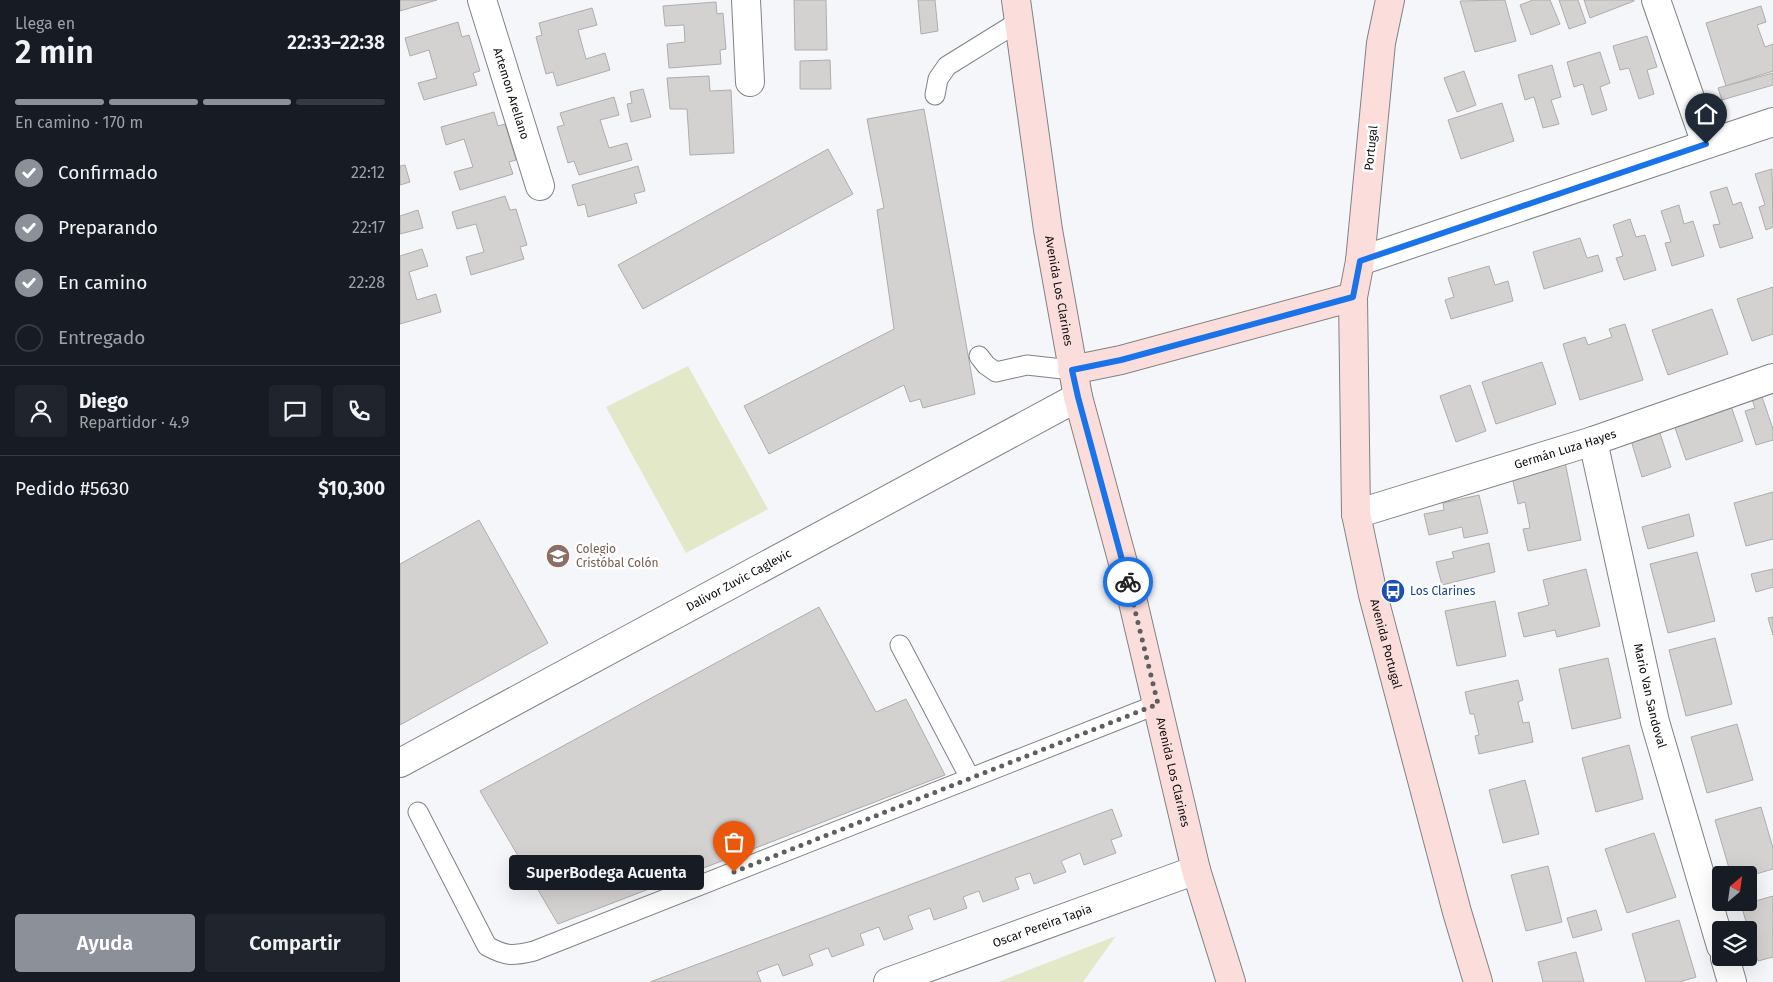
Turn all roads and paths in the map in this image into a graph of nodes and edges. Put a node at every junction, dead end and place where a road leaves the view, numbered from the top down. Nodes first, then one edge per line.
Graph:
1 (482, 0) edge
2 (746, 0) edge
3 (1390, 0) edge
4 (1656, 0) edge
5 (1017, 11) edge
6 (750, 82) dead end
7 (935, 95) dead end
8 (1773, 122) edge
9 (1706, 144) junction
10 (540, 186) dead end
11 (1360, 261) junction
12 (1353, 297) junction
13 (979, 356) dead end
14 (1072, 370) junction
15 (1773, 378) edge
16 (1078, 397) junction
17 (1593, 441) junction
18 (1356, 514) junction
19 (900, 645) dead end
20 (1158, 704) junction
21 (400, 763) edge
22 (970, 778) junction
23 (418, 812) dead end
24 (1196, 870) junction
25 (1714, 921) edge
26 (1727, 966) edge
27 (893, 981) edge
28 (1231, 982) edge
29 (1478, 982) edge
30 (1732, 982) edge

1 - 10 street, Artemon Arellano
2 - 6 street
3 - 11 street, Portugal
4 - 9 street
5 - 7 lane
5 - 14 street, Avenida Los Clarines
8 - 9 street
9 - 11 street
11 - 12 street, Portugal
12 - 14 street
12 - 18 street, Avenida Portugal
13 - 14 lane
14 - 16 street, Avenida Los Clarines
15 - 17 street, Germán Luza Hayes
16 - 20 street, Avenida Los Clarines
16 - 21 street, Dalivor Zuvic Caglevic
17 - 18 street, Germán Luza Hayes
17 - 25 street, Mario Van Sandoval
18 - 29 street, Avenida Portugal
19 - 22 lane
20 - 22 lane
20 - 24 street, Avenida Los Clarines
22 - 23 lane
24 - 27 street, Oscar Pereira Tapia
24 - 28 street, Avenida Los Clarines
26 - 30 street

